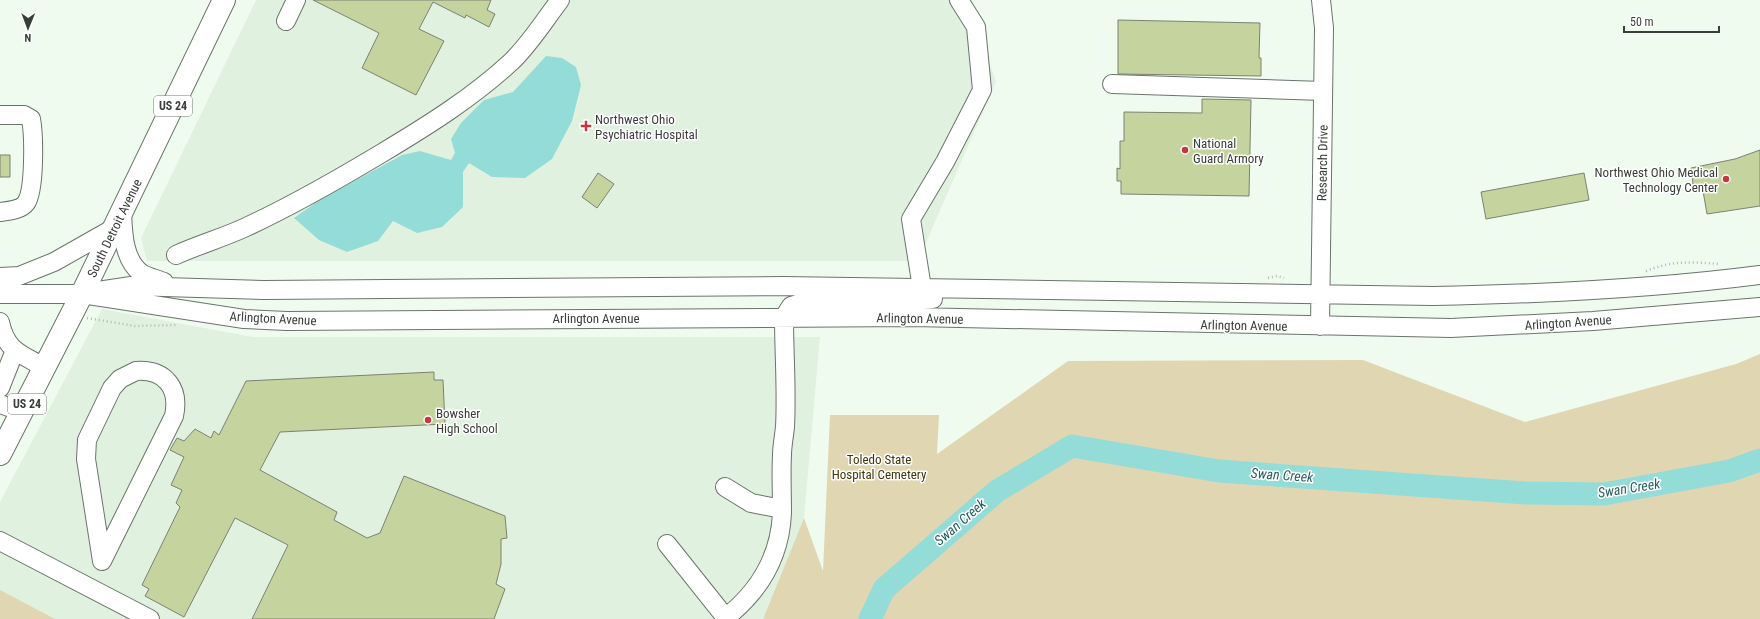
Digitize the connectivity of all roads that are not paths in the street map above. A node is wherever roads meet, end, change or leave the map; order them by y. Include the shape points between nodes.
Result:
1 (224, 0) edge
2 (296, 0) edge
3 (560, 0) edge
4 (959, 0) edge
5 (1321, 0) edge
6 (286, 21) dead end
7 (1112, 84) dead end
8 (1323, 91) junction
9 (0, 115) edge
10 (0, 212) edge
11 (118, 220) junction
12 (176, 256) dead end
13 (1760, 276) edge
14 (0, 277) edge
15 (178, 287) junction
16 (922, 288) junction
17 (1143, 291) junction
18 (0, 294) edge
19 (82, 294) junction
20 (1320, 294) junction
21 (1760, 306) edge
22 (784, 318) junction
23 (0, 322) edge
24 (1320, 326) junction
25 (8, 345) edge
26 (44, 367) junction
27 (1, 381) edge
28 (0, 404) edge
29 (23, 412) junction
30 (0, 454) edge
31 (725, 487) dead end
32 (782, 509) junction
33 (0, 541) edge
34 (667, 544) dead end
35 (102, 561) junction
36 (87, 586) junction
37 (725, 618) edge
38 (150, 619) edge

1 - 11 main road, South Detroit Avenue / US 24
2 - 6 street
3 - 12 street via 510,62 439,118 293,204 242,229
4 - 16 street via 976,27 982,90 945,162 911,219
5 - 8 street, Research Drive via 1324,28
7 - 8 street
8 - 20 street, Research Drive
9 - 10 street via 24,115 31,119 33,159 30,195 26,204 13,211
11 - 14 street via 54,262 19,276
11 - 15 street via 127,253 141,273
11 - 19 main road, South Detroit Avenue / US 24
13 - 20 street, Arlington Avenue via 1519,295
15 - 16 street, Arlington Avenue via 264,290 775,286
15 - 19 street, Arlington Avenue via 131,286
16 - 17 street, Arlington Avenue
17 - 20 street, Arlington Avenue
17 - 22 street via 1050,301 961,298 873,302 807,301 791,306
18 - 19 street, Arlington Avenue
19 - 22 street, Arlington Avenue via 244,319 287,321
19 - 26 main road, South Detroit Avenue / US 24
20 - 24 street, Research Drive
21 - 24 street, Arlington Avenue via 1499,326
22 - 24 street, Arlington Avenue via 913,317
22 - 32 street via 785,426
23 - 25 street
25 - 26 street
25 - 27 street
26 - 29 main road, South Detroit Avenue / US 24
28 - 29 street
29 - 30 main road, South Detroit Avenue / US 24
31 - 32 street via 751,503
32 - 37 street via 778,542 766,571 751,595
33 - 36 street
34 - 37 street
35 - 35 street via 174,416 174,392 161,375 153,372 136,371 120,379 106,397 87,440 86,460
35 - 36 street
36 - 38 street

